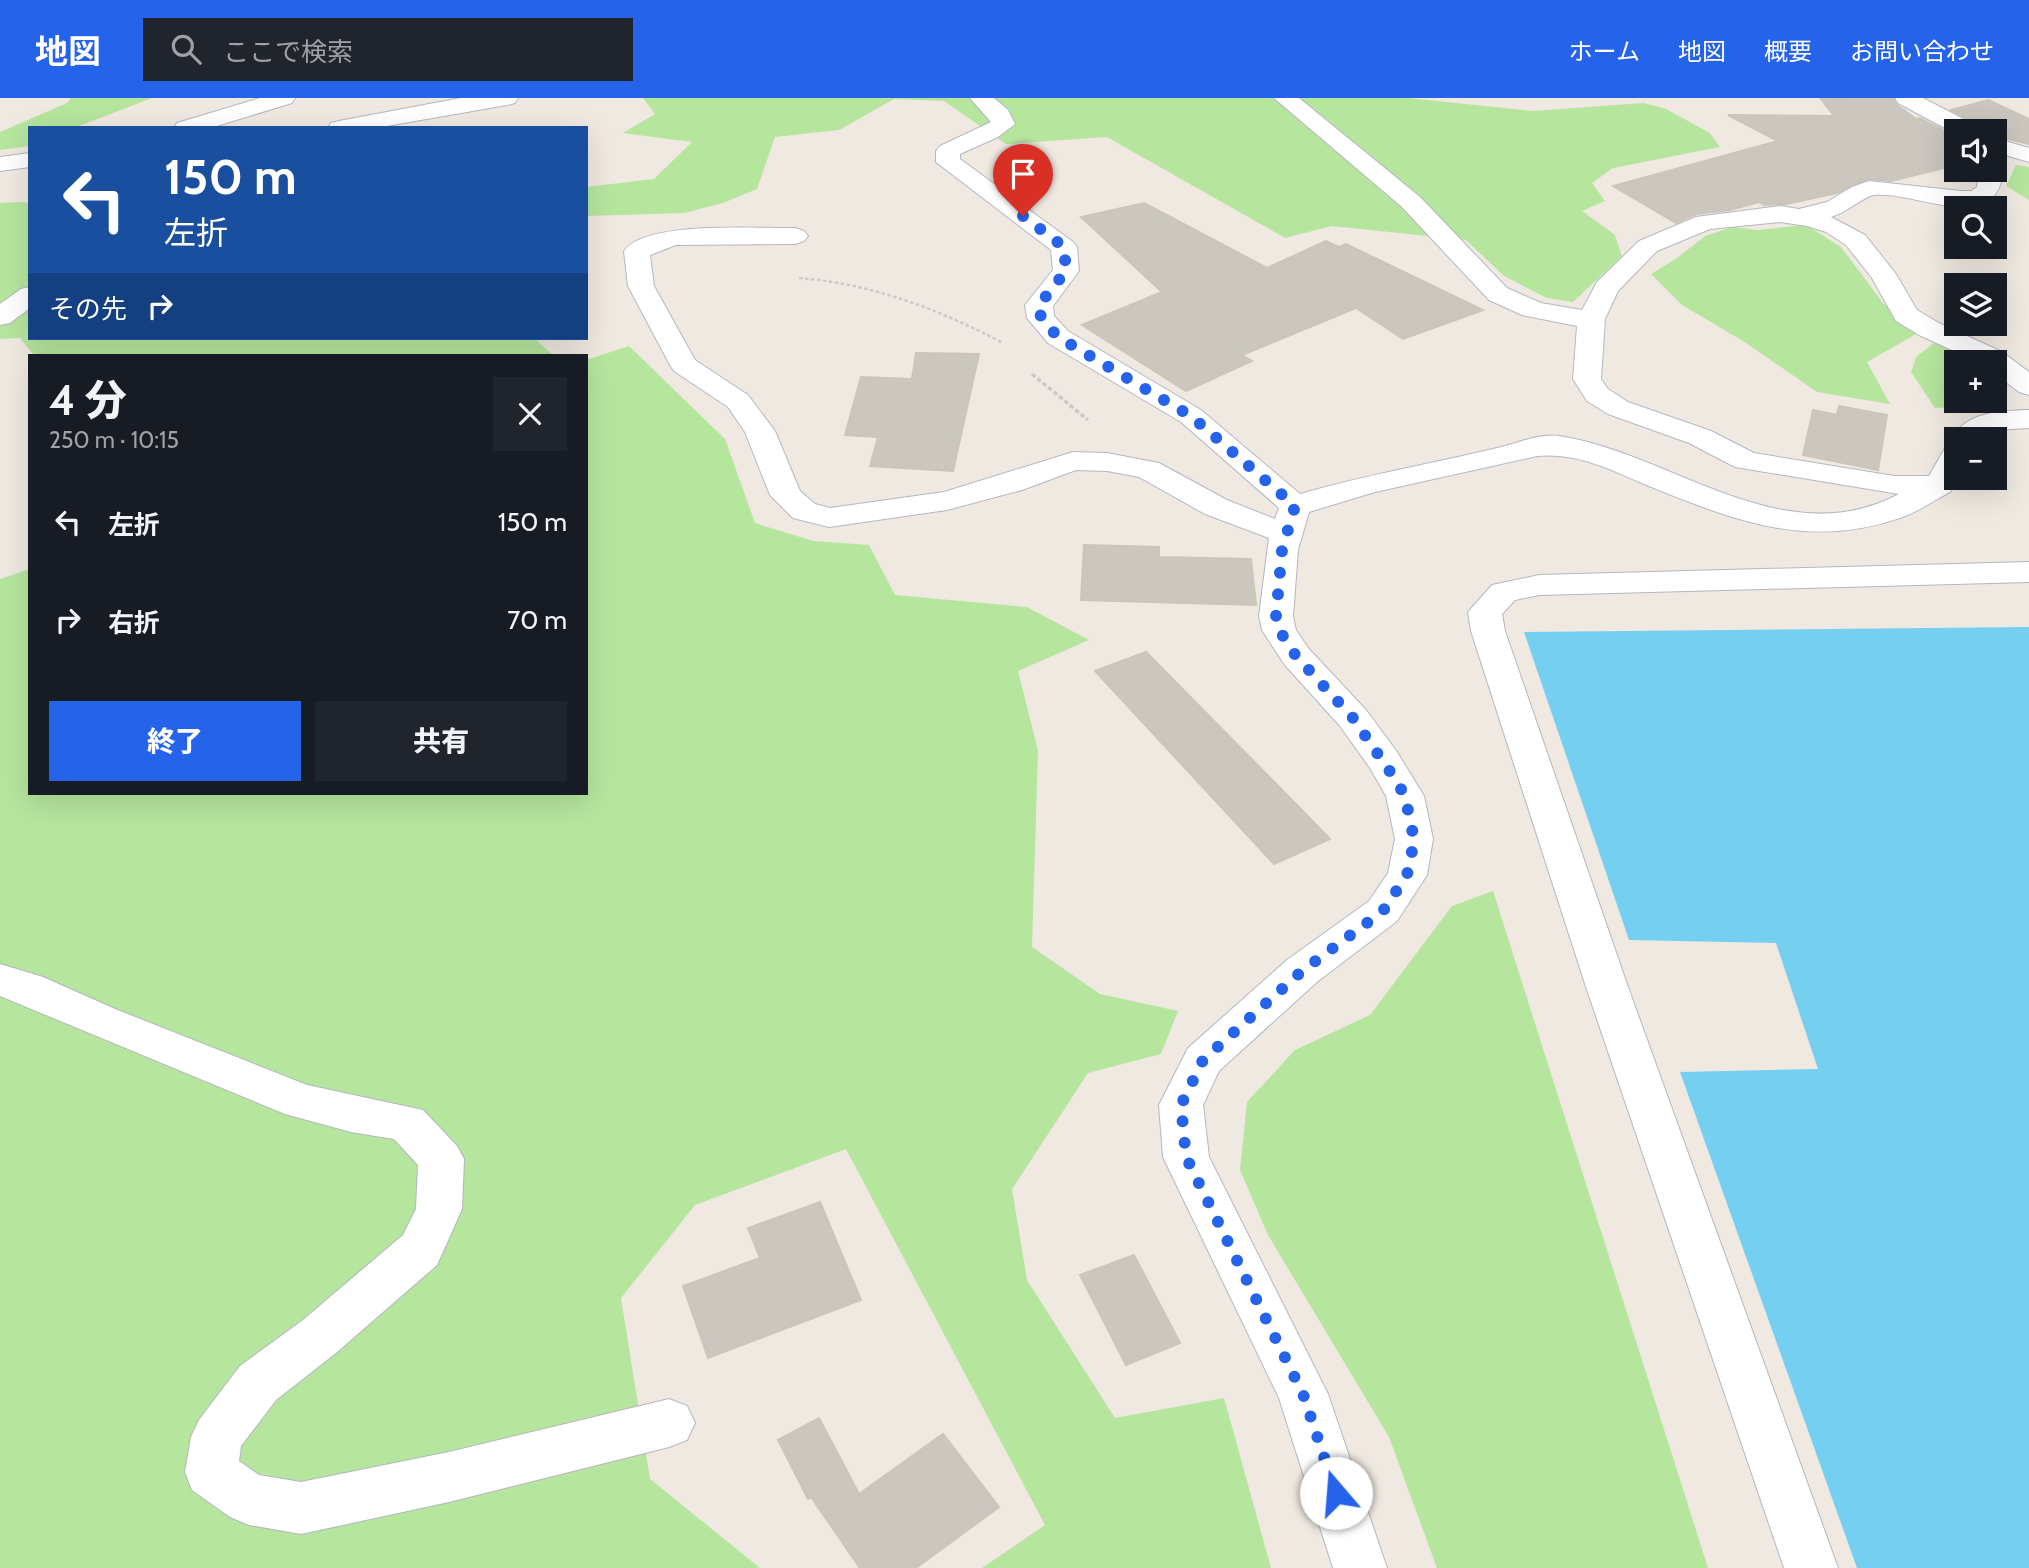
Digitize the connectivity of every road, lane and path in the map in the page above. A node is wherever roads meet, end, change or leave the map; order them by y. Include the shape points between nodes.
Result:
1 (284, 98) edge
2 (507, 98) edge
3 (981, 98) edge
4 (1286, 98) edge
5 (1906, 98) edge
6 (1946, 119) edge
7 (192, 126) edge
8 (350, 126) edge
9 (28, 160) edge
10 (0, 164) edge
11 (1990, 182) edge
12 (1799, 217) junction
13 (795, 236) dead end
14 (788, 277) dead end
15 (28, 296) edge
16 (0, 317) edge
17 (1591, 319) junction
18 (1007, 345) dead end
19 (1029, 372) dead end
20 (2029, 386) edge
21 (2029, 419) edge
22 (1977, 427) edge
23 (1148, 469) junction
24 (1944, 476) edge
25 (1939, 485) junction
26 (1291, 520) junction
27 (2029, 572) edge
28 (0, 979) edge
29 (669, 1423) dead end
30 (1360, 1568) edge
31 (1811, 1568) edge

1 - 7 street
2 - 8 street
3 - 26 street via 1000,115 1003,124 948,151 948,162 1064,247 1066,271 1039,305 1041,318 1058,337 1191,416
4 - 17 street via 1411,202 1498,294 1543,314
5 - 6 street
9 - 10 street
11 - 12 street via 1983,195 1971,197 1874,187 1839,206
12 - 17 street via 1780,214 1704,222 1667,236 1648,246 1606,288
12 - 20 street via 1835,227 1856,240 1883,274 1906,315 1992,358
13 - 23 street via 672,237 637,251 641,286 684,365 738,401 761,432 786,495 804,510 829,517 947,502 1073,461 1107,461
14 - 18 path via 899,297
15 - 16 street
17 - 25 street via 1587,379 1597,395 1618,408 1700,437 1746,461 1894,485
19 - 23 path
21 - 22 street via 1994,420
23 - 26 street via 1216,507
24 - 25 street
25 - 26 street via 1893,509 1841,523 1794,523 1716,502 1611,459 1557,444 1370,484
26 - 30 street via 1282,550 1276,616 1279,630 1384,761 1405,796 1414,839 1407,875 1383,911 1302,971 1203,1060 1181,1105 1186,1157 1303,1394
27 - 31 street via 1539,584 1504,592 1485,612 1532,768
28 - 29 street via 302,1101 407,1123 441,1159 439,1209 420,1250 258,1383 217,1437 211,1472 249,1499 301,1508

